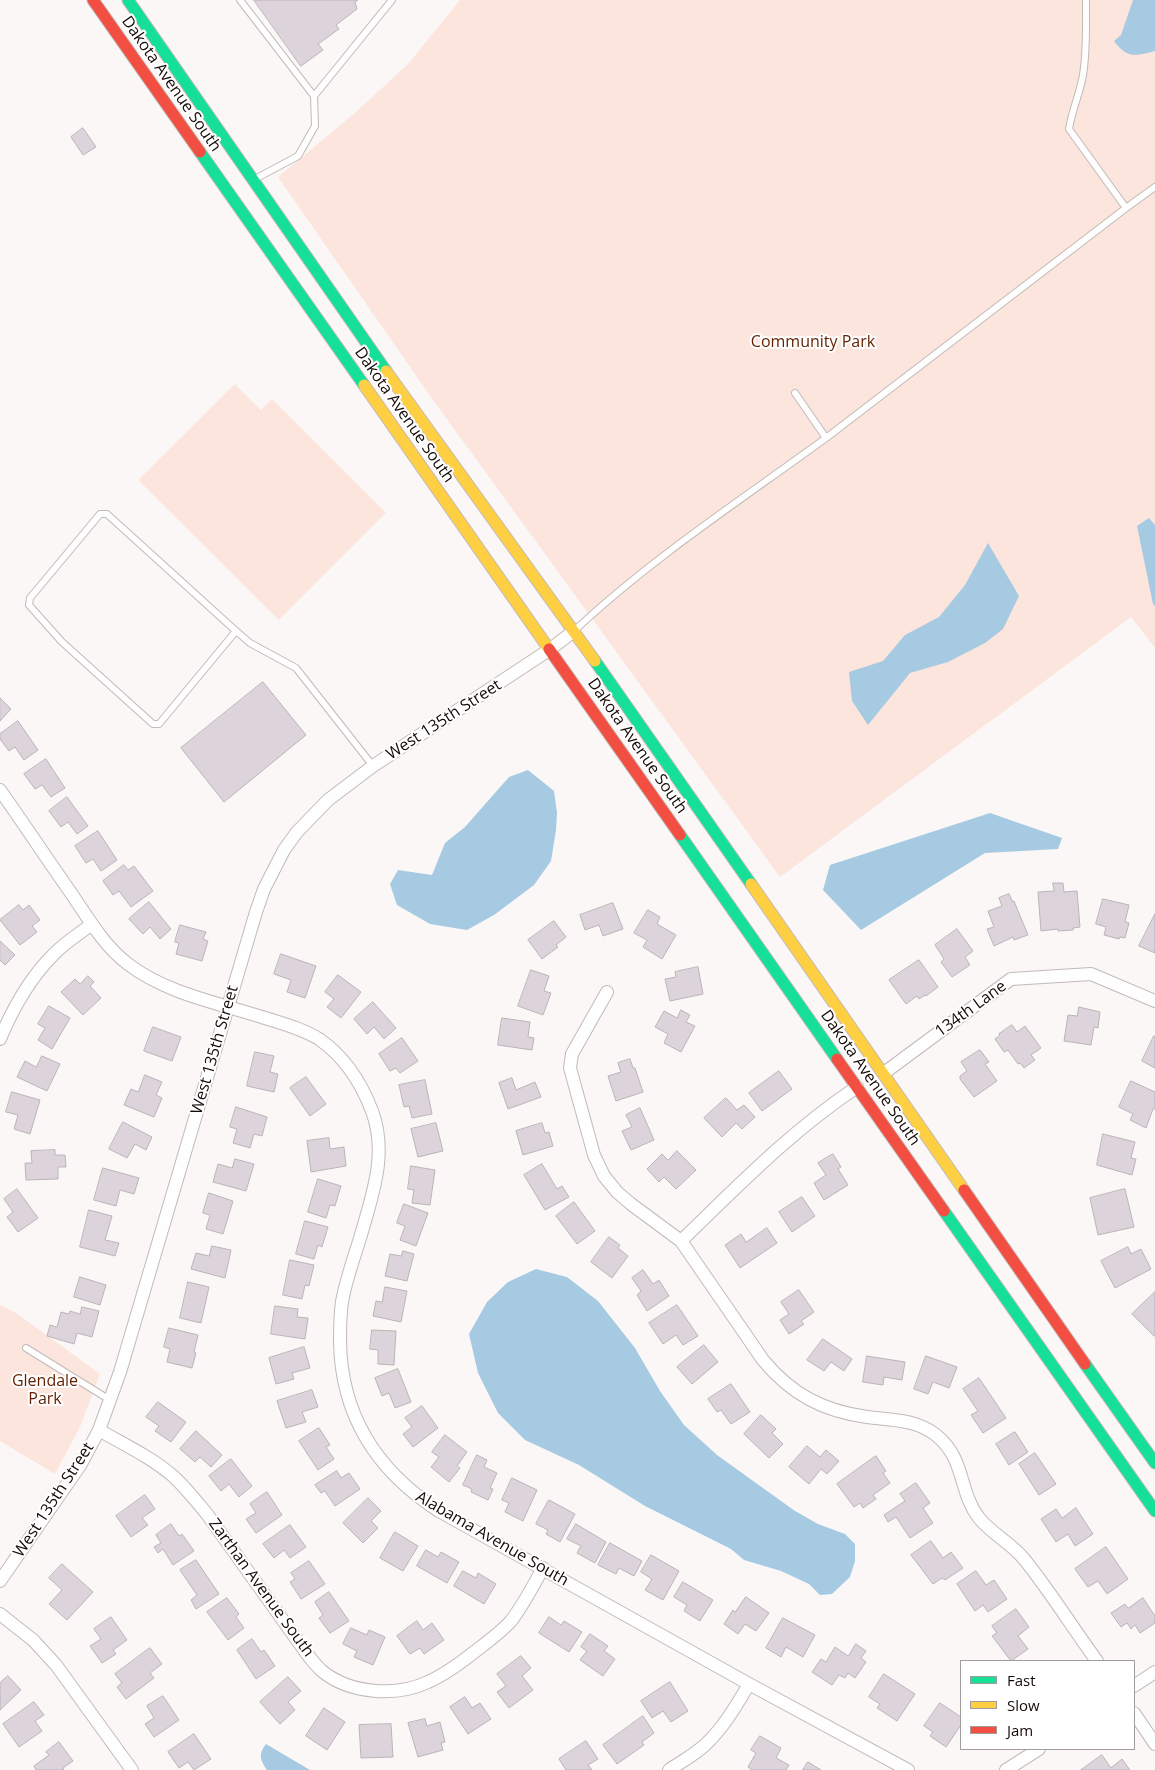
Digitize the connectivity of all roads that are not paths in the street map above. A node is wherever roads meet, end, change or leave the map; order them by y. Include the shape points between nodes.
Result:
1 (93, 0) edge
2 (128, 0) edge
3 (240, 0) edge
4 (392, 0) edge
5 (1086, 0) edge
6 (314, 96) junction
7 (254, 180) junction
8 (1155, 187) edge
9 (1126, 208) junction
10 (795, 393) dead end
11 (826, 438) junction
12 (236, 630) junction
13 (574, 631) junction
14 (549, 650) junction
15 (373, 766) junction
16 (0, 790) edge
17 (92, 924) junction
18 (607, 992) dead end
19 (1155, 1001) edge
20 (228, 1006) junction
21 (0, 1039) edge
22 (884, 1073) junction
23 (856, 1087) junction
24 (680, 1241) junction
25 (26, 1348) dead end
26 (110, 1400) junction
27 (99, 1430) junction
28 (1155, 1463) edge
29 (1155, 1511) edge
30 (543, 1568) junction
31 (0, 1581) edge
32 (0, 1614) edge
33 (1096, 1660) edge
34 (1155, 1672) edge
35 (749, 1684) junction
36 (1135, 1685) edge
37 (1135, 1715) edge
38 (1155, 1744) edge
39 (1037, 1750) edge
40 (132, 1770) edge
41 (669, 1770) edge
42 (908, 1770) edge
43 (1006, 1770) edge

1 - 14 main road, Dakota Avenue South
2 - 7 main road, Dakota Avenue South
3 - 6 lane
4 - 6 lane
5 - 9 lane via 1083,77 1069,129
6 - 7 lane via 315,126 298,156
7 - 13 main road, Dakota Avenue South via 385,369
8 - 9 lane
9 - 11 lane
10 - 11 lane
11 - 13 lane via 649,566
12 - 12 lane via 107,514 100,514 30,598 29,605 62,642 153,724 159,724
12 - 15 lane via 250,643 296,668
13 - 14 street, West 135th Street
13 - 22 main road, Dakota Avenue South
14 - 15 street, West 135th Street
14 - 23 main road, Dakota Avenue South
15 - 20 street, West 135th Street via 328,800 284,850 264,890
16 - 17 street, Alabama Avenue South
17 - 20 street, Alabama Avenue South via 125,962 145,976 165,987
17 - 21 street via 53,954 37,972 11,1013
18 - 24 street via 572,1054 570,1068 594,1155 616,1192
19 - 22 street, 134th Lane via 1090,974 1011,979
20 - 26 street, West 135th Street
20 - 30 street, Alabama Avenue South via 318,1038 336,1052 353,1072 374,1115 380,1161 342,1303 340,1333 344,1386 364,1435 380,1460 418,1498
22 - 28 main road, Dakota Avenue South
23 - 24 street via 775,1150
23 - 29 main road, Dakota Avenue South
24 - 33 street via 763,1360 791,1389 828,1408 917,1426 934,1434 948,1447 957,1461 969,1500 979,1517 1024,1559
25 - 26 lane
26 - 27 street, West 135th Street
27 - 30 street, Zarthan Avenue South via 172,1475 191,1494 306,1654 322,1671 342,1683 387,1691 428,1682 491,1640 524,1603
27 - 31 street, West 135th Street via 81,1464
30 - 35 street, Alabama Avenue South
32 - 40 street via 33,1640 56,1665
34 - 36 street
35 - 41 street via 719,1731
35 - 42 street, Alabama Avenue South
37 - 38 street
39 - 43 street

